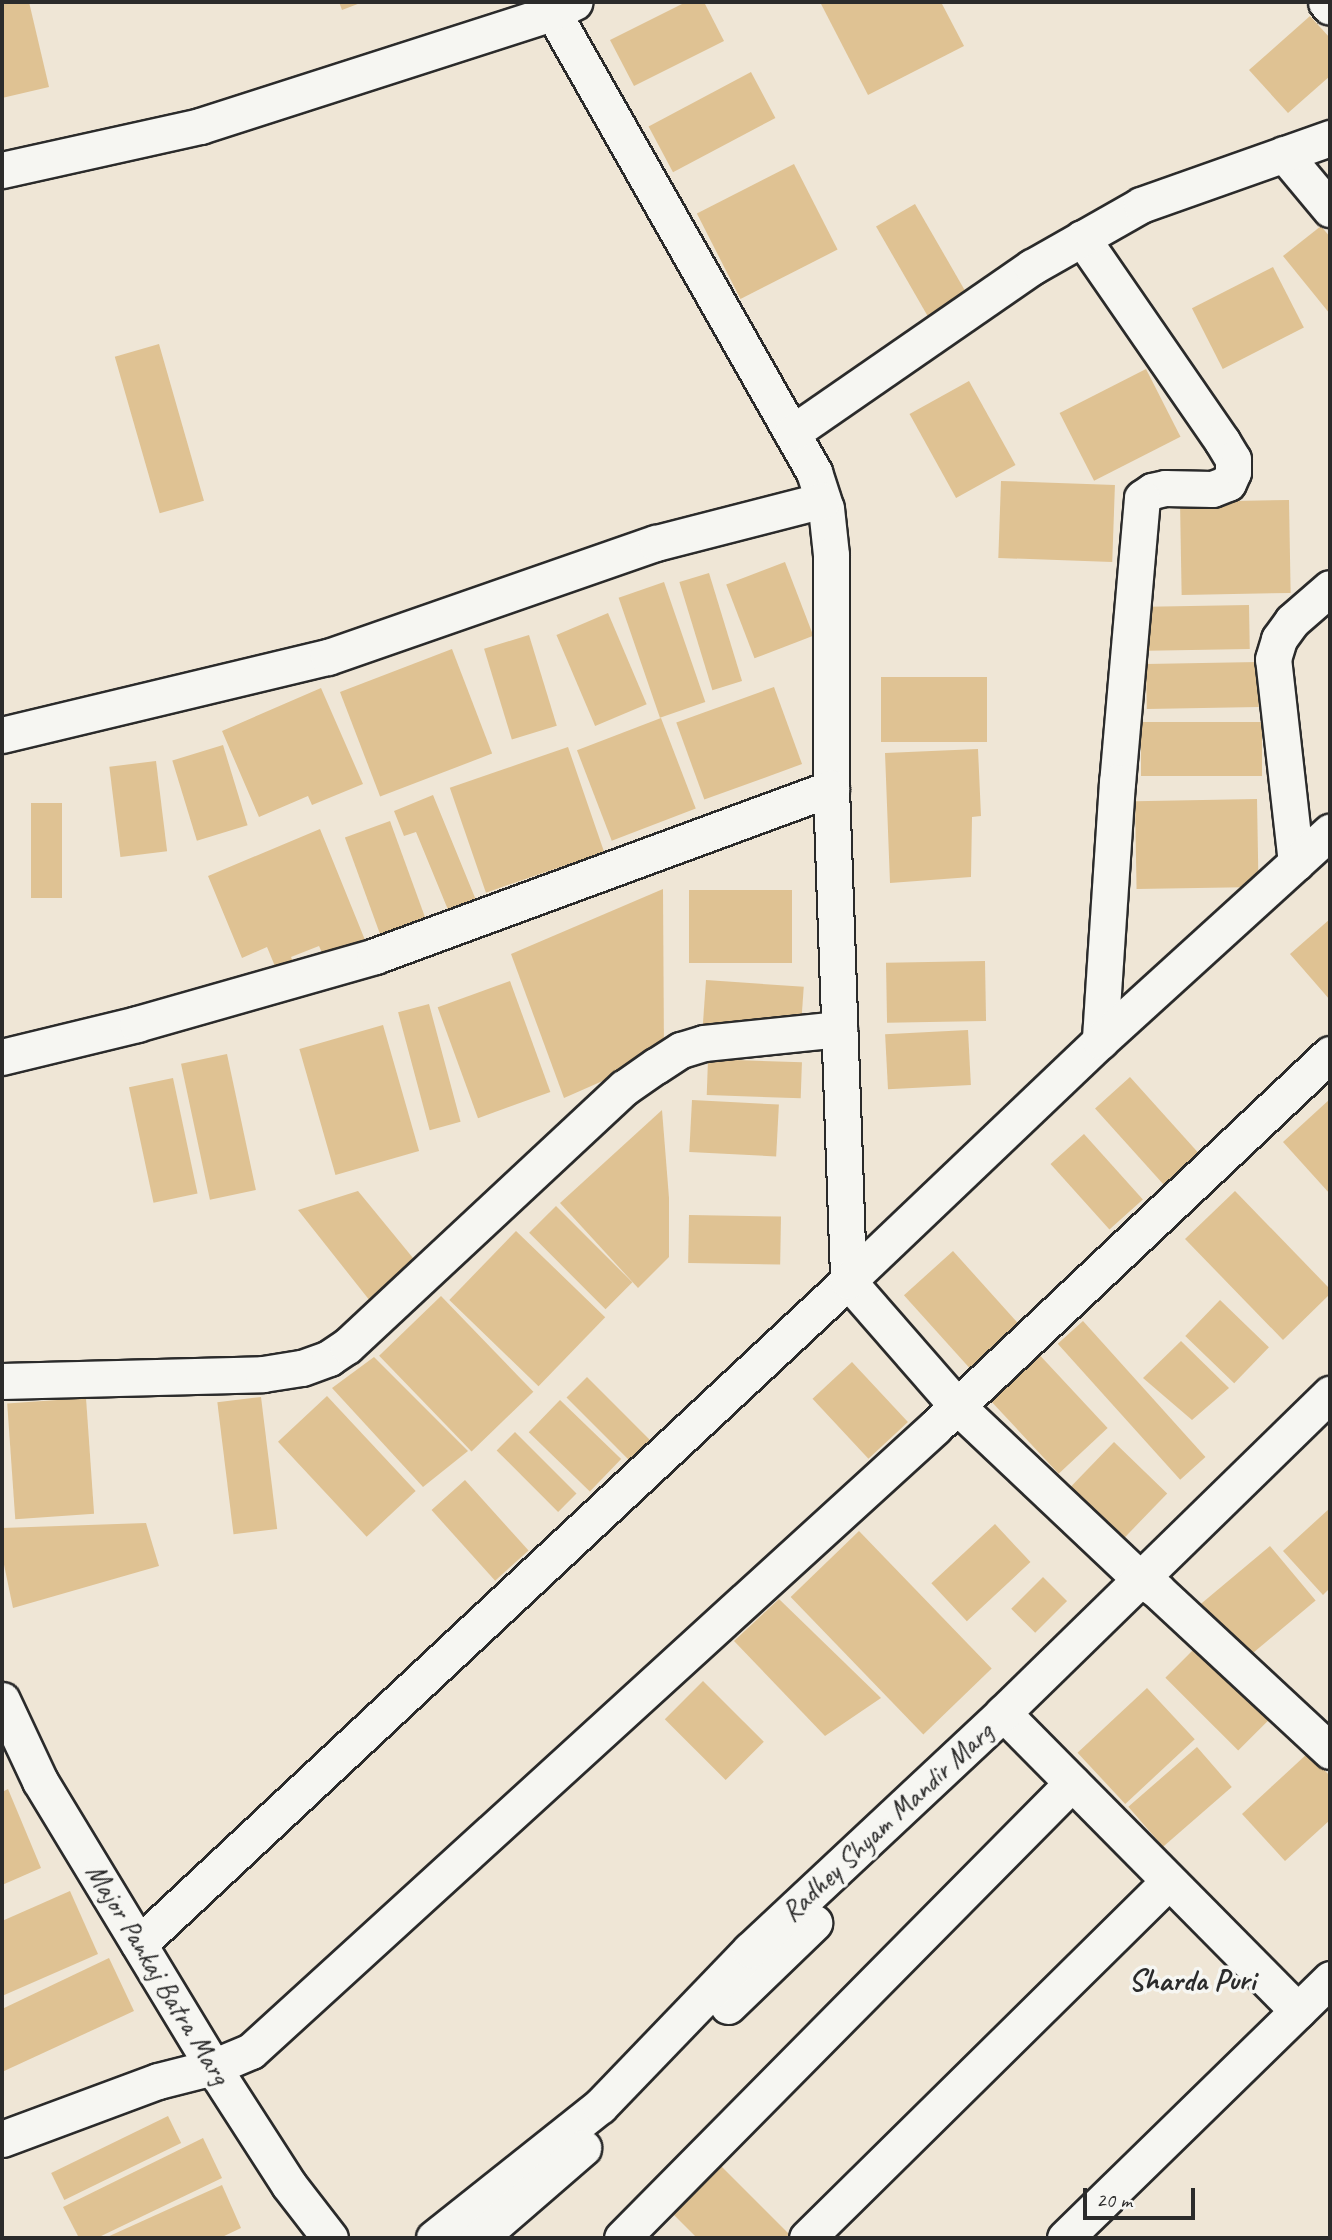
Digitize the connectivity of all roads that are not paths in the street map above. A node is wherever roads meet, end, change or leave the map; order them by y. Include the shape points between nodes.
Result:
1 (1326, 2) edge
2 (558, 5) edge
3 (1330, 7) edge
4 (1330, 138) edge
5 (1284, 154) junction
6 (2, 170) edge
7 (1330, 209) edge
8 (1082, 238) junction
9 (792, 433) junction
10 (823, 500) junction
11 (1330, 588) edge
12 (2, 735) edge
13 (831, 788) junction
14 (1330, 832) edge
15 (1296, 863) junction
16 (839, 1029) junction
17 (1100, 1041) junction
18 (1330, 1055) edge
19 (2, 1057) edge
20 (848, 1282) junction
21 (2, 1381) edge
22 (957, 1406) junction
23 (1327, 1412) edge
24 (1149, 1585) junction
25 (2, 1700) edge
26 (1009, 1720) junction
27 (1330, 1751) edge
28 (1072, 1783) junction
29 (1169, 1881) junction
30 (139, 1944) junction
31 (1330, 1979) edge
32 (1298, 2011) junction
33 (214, 2067) junction
34 (2, 2139) edge
35 (330, 2238) edge
36 (434, 2238) edge
37 (479, 2238) edge
38 (622, 2238) edge
39 (807, 2238) edge
40 (1066, 2238) edge

1 - 3 street
2 - 6 street via 200,127
2 - 9 street
4 - 5 street
5 - 7 street
5 - 8 street via 1141,205
8 - 9 street via 1032,267
8 - 17 street via 1233,459 1228,483 1212,489 1165,488 1142,499
9 - 10 street via 814,472
10 - 12 street via 656,543 328,657
10 - 13 street via 831,555
11 - 15 street via 1292,621 1279,639 1273,659
13 - 16 street
13 - 19 street via 375,956
14 - 15 street
15 - 17 street
16 - 20 street
16 - 21 street via 704,1043 681,1050 656,1066 624,1088 329,1359 263,1374
17 - 20 street
18 - 22 street
20 - 22 street
20 - 30 street
22 - 24 street
22 - 33 street via 251,2051
23 - 24 street, Radhey Shyam Mandir Marg
24 - 26 street, Radhey Shyam Mandir Marg
24 - 27 street
25 - 30 street, Major Pankaj Batra Marg via 40,1781
26 - 28 street
26 - 36 street, Radhey Shyam Mandir Marg via 750,1950 600,2106
26 - 37 street, Radhey Shyam Mandir Marg via 561,2169
28 - 29 street
28 - 38 street
29 - 32 street
29 - 39 street
30 - 33 street, Major Pankaj Batra Marg
31 - 32 street
32 - 40 street
33 - 34 street via 159,2081
33 - 35 street, Major Pankaj Batra Marg via 289,2185

